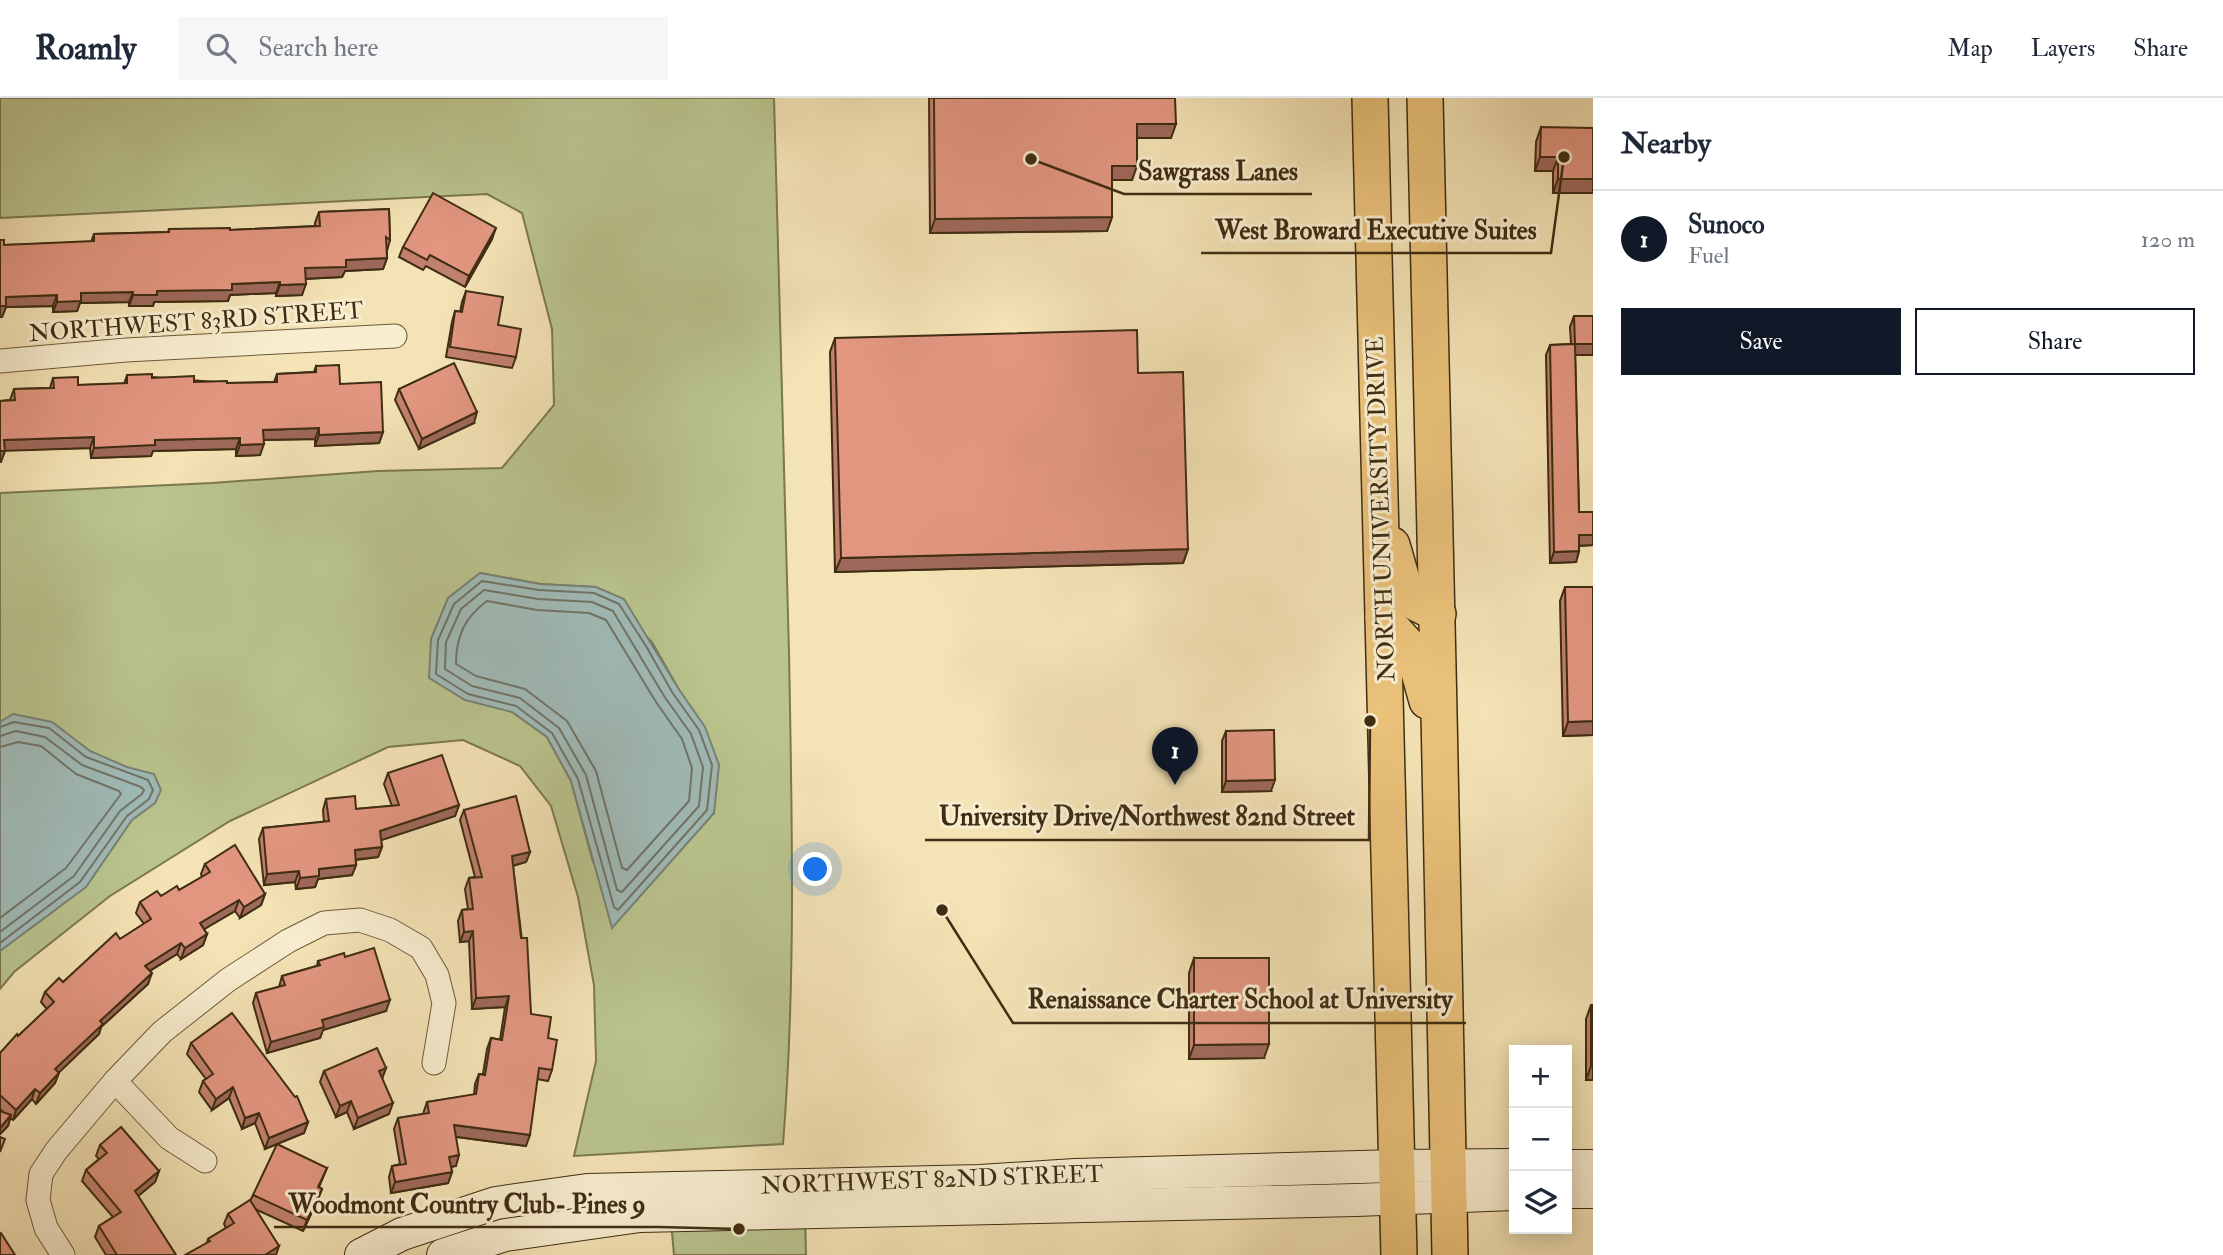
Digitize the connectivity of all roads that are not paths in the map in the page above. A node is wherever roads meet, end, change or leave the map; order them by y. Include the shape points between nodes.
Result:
1 (1370, 98) edge
2 (1425, 98) edge
3 (395, 336) dead end
4 (0, 361) edge
5 (1380, 505) junction
6 (1438, 614) junction
7 (1383, 618) junction
8 (1442, 758) junction
9 (434, 1063) dead end
10 (115, 1081) junction
11 (205, 1161) dead end
12 (1509, 1166) edge
13 (1572, 1166) edge
14 (1593, 1166) edge
15 (1449, 1180) junction
16 (1397, 1182) junction
17 (1572, 1192) edge
18 (1593, 1192) edge
19 (1509, 1193) edge
20 (64, 1255) edge
21 (361, 1255) edge
22 (443, 1255) edge
23 (1399, 1255) edge
24 (1450, 1255) edge

1 - 5 main road, NORTH UNIVERSITY DRIVE
2 - 6 main road
3 - 4 street, NORTHWEST 83RD STREET
5 - 6 main road via 1405,590 1416,603
5 - 7 main road, NORTH UNIVERSITY DRIVE
6 - 8 main road
7 - 8 main road via 1413,651
7 - 16 main road, NORTH UNIVERSITY DRIVE
8 - 15 main road
9 - 10 street via 444,1003 438,975 421,947 360,920 324,923 228,980 162,1032
10 - 11 street via 169,1138
10 - 20 street via 41,1174 40,1210
12 - 15 street, NORTHWEST 82ND STREET
13 - 14 street
15 - 16 street, NORTHWEST 82ND STREET
15 - 19 street, NORTHWEST 82ND STREET
15 - 24 main road
16 - 21 street, NORTHWEST 82ND STREET via 1075,1175 587,1190 496,1203 402,1234
16 - 22 street, NORTHWEST 82ND STREET via 640,1216 505,1235
16 - 23 main road, NORTH UNIVERSITY DRIVE
17 - 18 street

